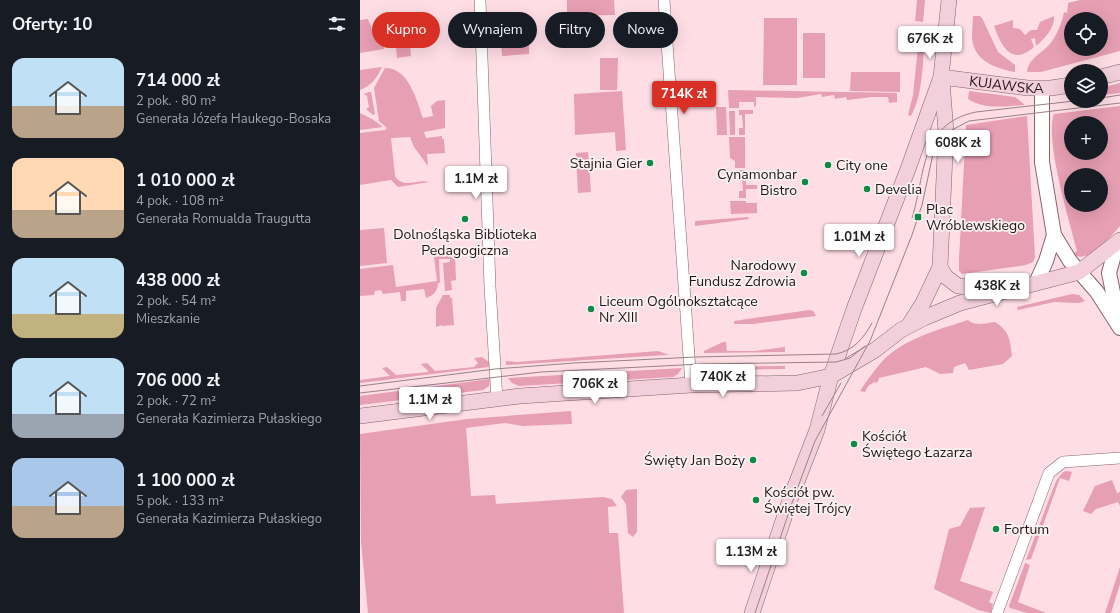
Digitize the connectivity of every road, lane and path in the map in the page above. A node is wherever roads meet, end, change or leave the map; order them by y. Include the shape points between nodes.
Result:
1 (480, 0) edge
2 (664, 0) edge
3 (949, 0) edge
4 (1120, 72) edge
5 (1108, 75) edge
6 (941, 77) junction
7 (1064, 86) edge
8 (1042, 88) junction
9 (1054, 235) junction
10 (1118, 242) edge
11 (940, 267) junction
12 (1079, 272) junction
13 (1036, 283) junction
14 (1004, 291) junction
15 (909, 326) junction
16 (1120, 327) edge
17 (831, 376) junction
18 (691, 385) junction
19 (497, 399) junction
20 (360, 416) edge
21 (1120, 458) edge
22 (752, 613) edge
23 (997, 613) edge

1 - 19 street via 490,288
2 - 18 street
3 - 6 main road
4 - 5 main road
6 - 8 main road, KUJAWSKA
6 - 11 main road via 946,132
6 - 17 main road
7 - 8 main road, KUJAWSKA
8 - 9 street via 1042,162
9 - 12 street
9 - 13 street
10 - 12 main road
10 - 16 street via 1110,266 1109,280
11 - 14 main road via 946,277 958,286
11 - 15 main road
12 - 13 main road
12 - 16 street via 1097,292
13 - 14 main road
14 - 15 main road via 956,304
15 - 17 main road
17 - 18 main road via 797,384
17 - 22 main road via 817,430 791,496
18 - 19 main road
19 - 20 main road
21 - 23 street via 1063,462 1049,473

